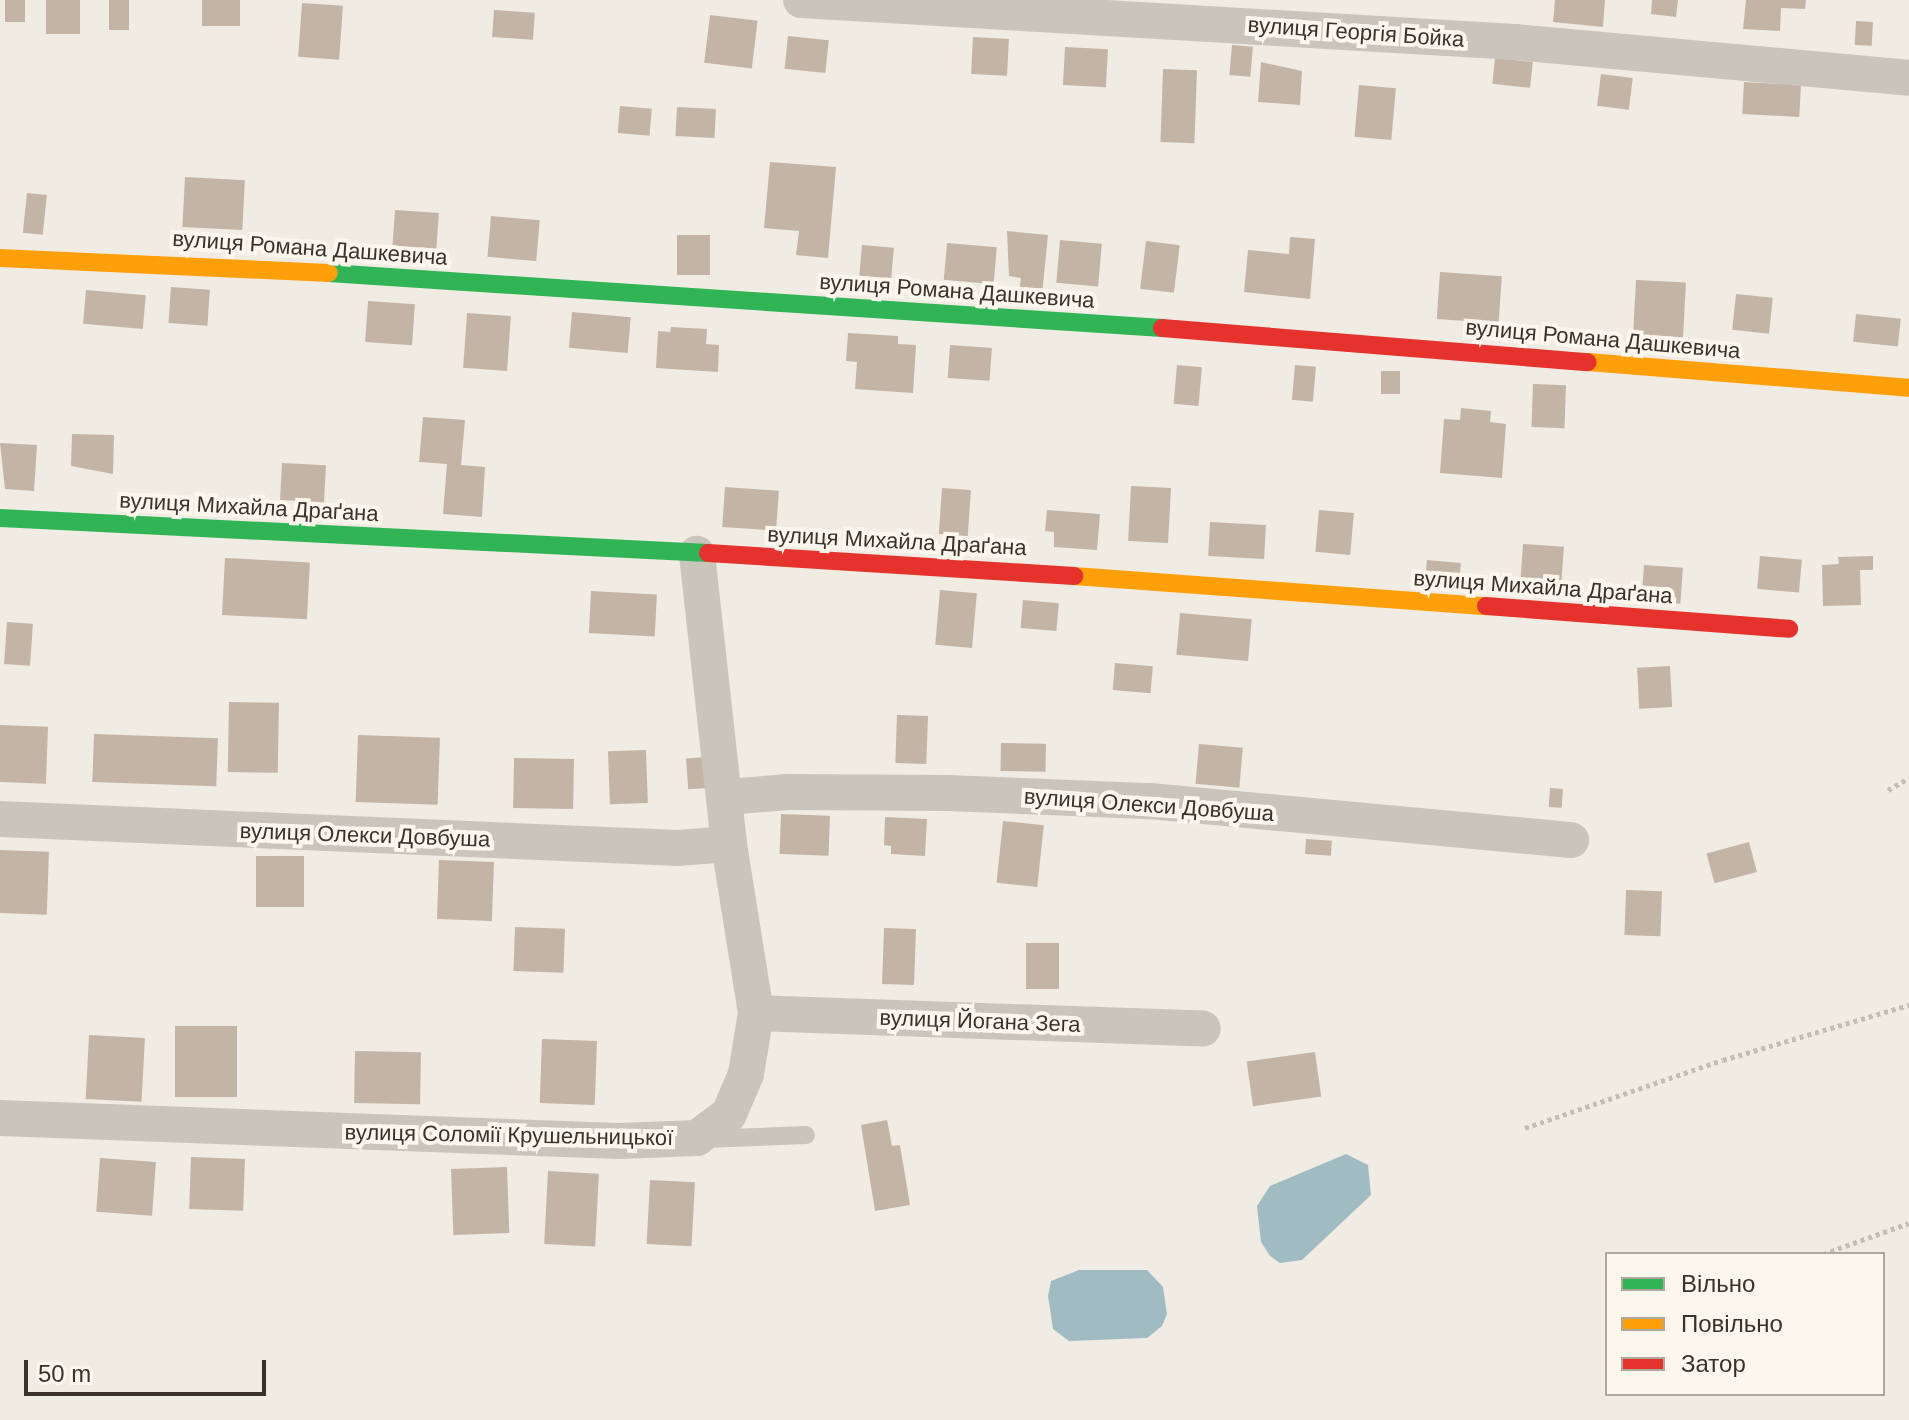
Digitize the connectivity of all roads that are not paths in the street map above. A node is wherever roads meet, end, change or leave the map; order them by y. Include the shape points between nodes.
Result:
1 (801, 0) edge
2 (1909, 78) edge
3 (0, 258) edge
4 (1909, 388) edge
5 (0, 518) edge
6 (697, 554) junction
7 (1789, 629) dead end
8 (727, 797) junction
9 (0, 819) edge
10 (1571, 840) dead end
11 (729, 844) junction
12 (756, 1013) junction
13 (1203, 1029) dead end
14 (0, 1118) edge
15 (806, 1135) dead end
16 (697, 1138) junction

1 - 2 street, вулиця Георгія Бойка via 1515,42
3 - 4 street, вулиця Романа Дашкевича via 157,262 1193,330
5 - 6 street, вулиця Михайла Драґана
6 - 7 street, вулиця Михайла Драґана via 920,564
6 - 8 street, вулиця Соломії Крушельницької
8 - 10 street, вулиця Олекси Довбуша via 947,793 1150,801
8 - 11 street, вулиця Соломії Крушельницької
9 - 11 street, вулиця Олекси Довбуша via 678,848
11 - 12 street, вулиця Соломії Крушельницької
12 - 13 street, вулиця Йогана Зега
12 - 16 street, вулиця Соломії Крушельницької via 746,1074 729,1114
14 - 16 street, вулиця Соломії Крушельницької via 619,1141
15 - 16 lane

